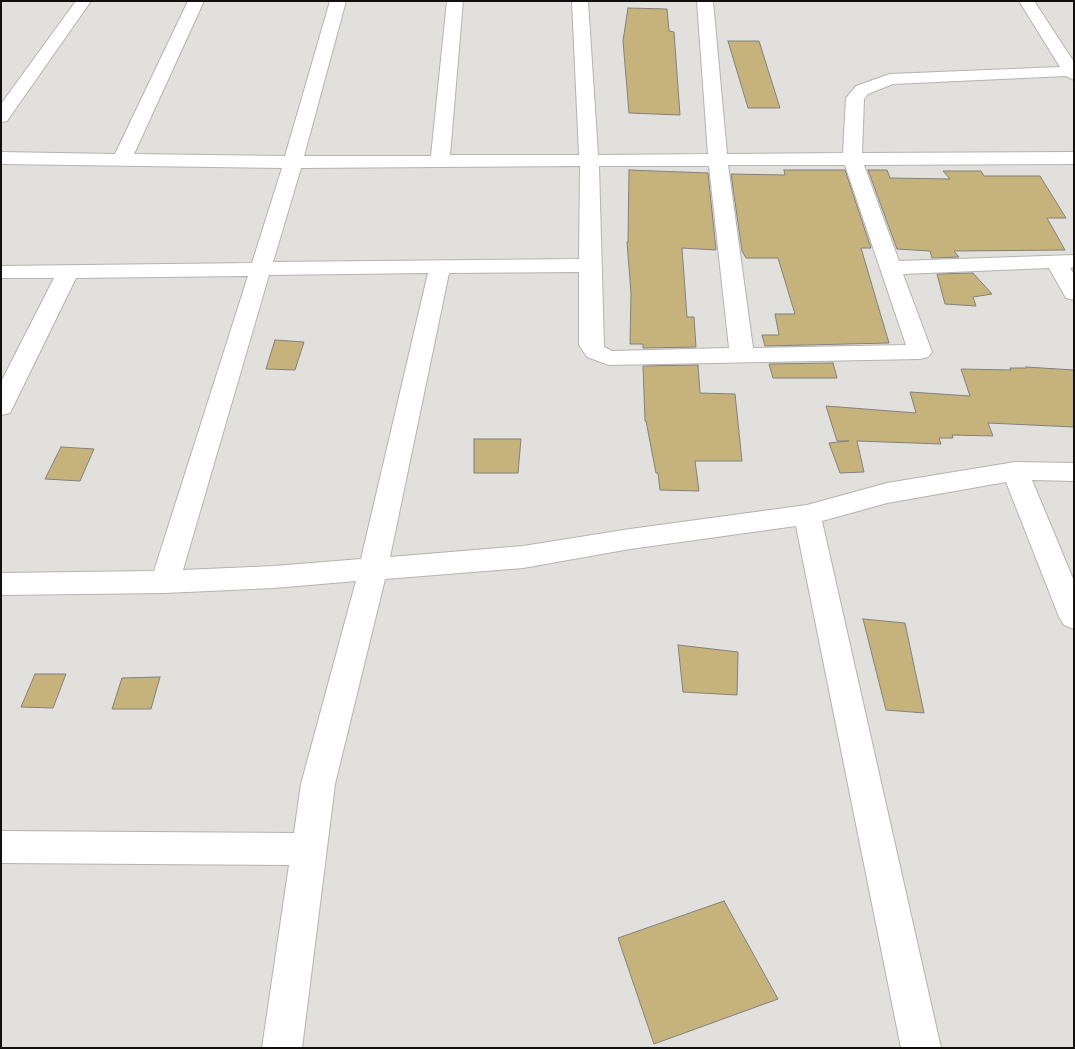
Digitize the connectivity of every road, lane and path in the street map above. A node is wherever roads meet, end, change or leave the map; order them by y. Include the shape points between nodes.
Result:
1 (84, 1) edge
2 (196, 1) edge
3 (338, 1) edge
4 (455, 1) edge
5 (580, 1) edge
6 (704, 1) edge
7 (1026, 1) edge
8 (1073, 73) edge
9 (1, 117) edge
10 (1, 158) edge
11 (1074, 158) edge
12 (122, 159) junction
13 (589, 159) junction
14 (852, 159) junction
15 (440, 161) junction
16 (718, 161) junction
17 (293, 162) junction
18 (1064, 261) edge
19 (590, 265) junction
20 (440, 266) junction
21 (261, 268) junction
22 (890, 268) junction
23 (68, 271) junction
24 (1, 272) edge
25 (1074, 293) edge
26 (742, 356) junction
27 (1, 407) edge
28 (1015, 471) junction
29 (1074, 472) edge
30 (807, 515) junction
31 (373, 570) junction
32 (165, 582) junction
33 (1, 584) edge
34 (1074, 617) edge
35 (1, 847) edge
36 (309, 849) junction
37 (282, 1048) edge
38 (921, 1048) edge

1 - 9 street
2 - 12 street
3 - 17 street
4 - 15 street
5 - 13 street
6 - 16 street
7 - 8 street
8 - 14 street via 908,77 878,83 862,90 855,98
10 - 12 street
11 - 14 street
12 - 17 street
13 - 15 street
13 - 16 street
13 - 19 street
14 - 16 street
14 - 22 street
15 - 17 street
16 - 26 street
17 - 21 street
18 - 22 street
18 - 25 street
19 - 20 street
19 - 26 street via 591,345 595,352 609,358
20 - 21 street
20 - 31 street
21 - 23 street
21 - 32 street
22 - 26 street via 920,352
23 - 24 street
23 - 27 street
28 - 29 street
28 - 30 street via 887,493
28 - 34 street
30 - 31 street via 630,539 523,558
30 - 38 street
31 - 32 street
31 - 36 street via 318,784
32 - 33 street
35 - 36 street
36 - 37 street

